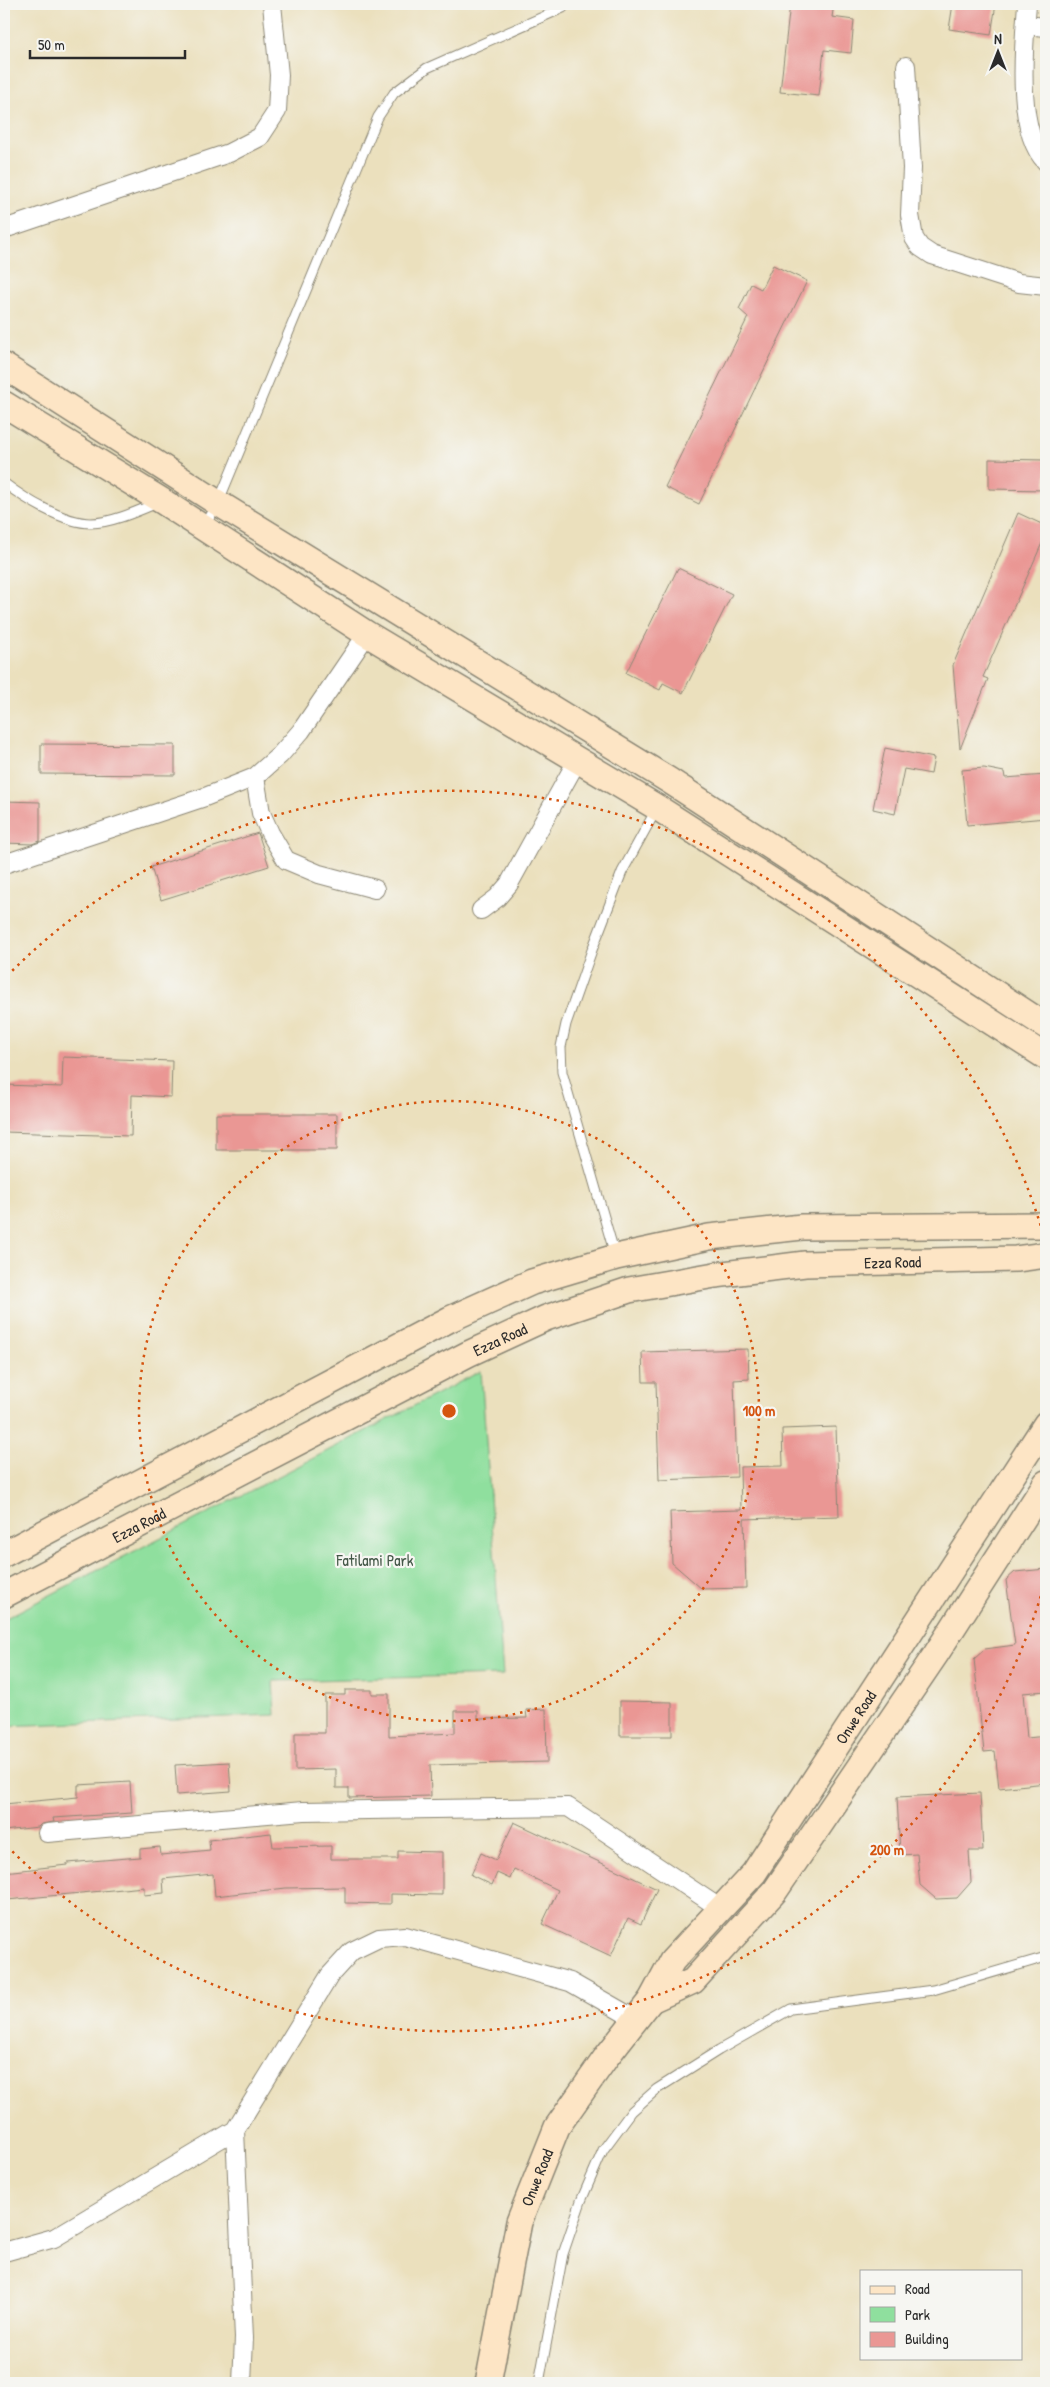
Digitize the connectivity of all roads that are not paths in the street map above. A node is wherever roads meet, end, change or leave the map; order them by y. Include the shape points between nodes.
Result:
1 (272, 4) edge
2 (1027, 4) edge
3 (563, 8) dead end
4 (1026, 25) junction
5 (1046, 27) edge
6 (906, 66) dead end
7 (1046, 162) edge
8 (4, 229) edge
9 (1046, 286) edge
10 (4, 366) edge
11 (4, 404) edge
12 (4, 484) edge
13 (162, 501) junction
14 (218, 503) junction
15 (203, 529) junction
16 (367, 634) junction
17 (578, 759) junction
18 (255, 777) junction
19 (658, 808) junction
20 (4, 864) edge
21 (375, 889) dead end
22 (481, 910) dead end
23 (1046, 1026) edge
24 (1046, 1057) edge
25 (1046, 1225) edge
26 (1046, 1255) edge
27 (616, 1257) junction
28 (1016, 1259) junction
29 (1046, 1269) edge
30 (450, 1319) junction
31 (468, 1354) junction
32 (1046, 1424) edge
33 (1046, 1483) edge
34 (4, 1554) edge
35 (4, 1595) edge
36 (909, 1636) junction
37 (936, 1654) junction
38 (47, 1834) dead end
39 (720, 1909) junction
40 (1046, 1958) edge
41 (651, 2000) junction
42 (635, 2019) junction
43 (235, 2130) junction
44 (4, 2252) edge
45 (242, 2383) edge
46 (488, 2383) edge
47 (539, 2383) edge

1 - 8 street via 279,75 276,111 260,137 229,154
2 - 4 street
3 - 14 lane via 427,68 394,94 378,117
4 - 5 street
4 - 7 street via 1022,68 1031,138 1038,154
6 - 9 street via 912,168 910,215 914,238 932,255 1019,283
10 - 14 main road
11 - 13 main road
12 - 13 lane via 61,517 90,523 126,515
13 - 15 main road
14 - 15 lane
14 - 23 main road via 670,781
15 - 16 main road
16 - 17 main road
16 - 18 street via 300,731
17 - 19 main road
17 - 22 street via 509,884
18 - 20 street via 205,798
18 - 21 street via 261,813 286,860 319,874
19 - 24 main road
19 - 27 lane via 622,872 588,959 561,1047 562,1072
25 - 27 main road via 802,1227 709,1237
26 - 28 main road, Ezza Road
27 - 30 main road via 532,1282
28 - 29 main road
28 - 31 main road, Ezza Road via 805,1264 628,1290 546,1318
30 - 31 main road
30 - 34 main road
31 - 35 main road, Ezza Road
32 - 36 main road, Onwe Road
33 - 37 main road, Onwe Road
36 - 37 main road
36 - 39 main road, Onwe Road via 754,1873
37 - 41 main road, Onwe Road via 775,1891 693,1981
38 - 39 street via 303,1811 568,1807
39 - 41 main road, Onwe Road via 672,1961
40 - 47 lane via 933,1990 790,2009 657,2089 632,2111 603,2150 581,2201 563,2254
41 - 42 main road, Onwe Road
42 - 43 street via 570,1982 404,1936 379,1938 352,1951 330,1975
42 - 46 main road, Onwe Road via 557,2127 537,2173 520,2222
43 - 44 street via 54,2238
43 - 45 street via 244,2338

